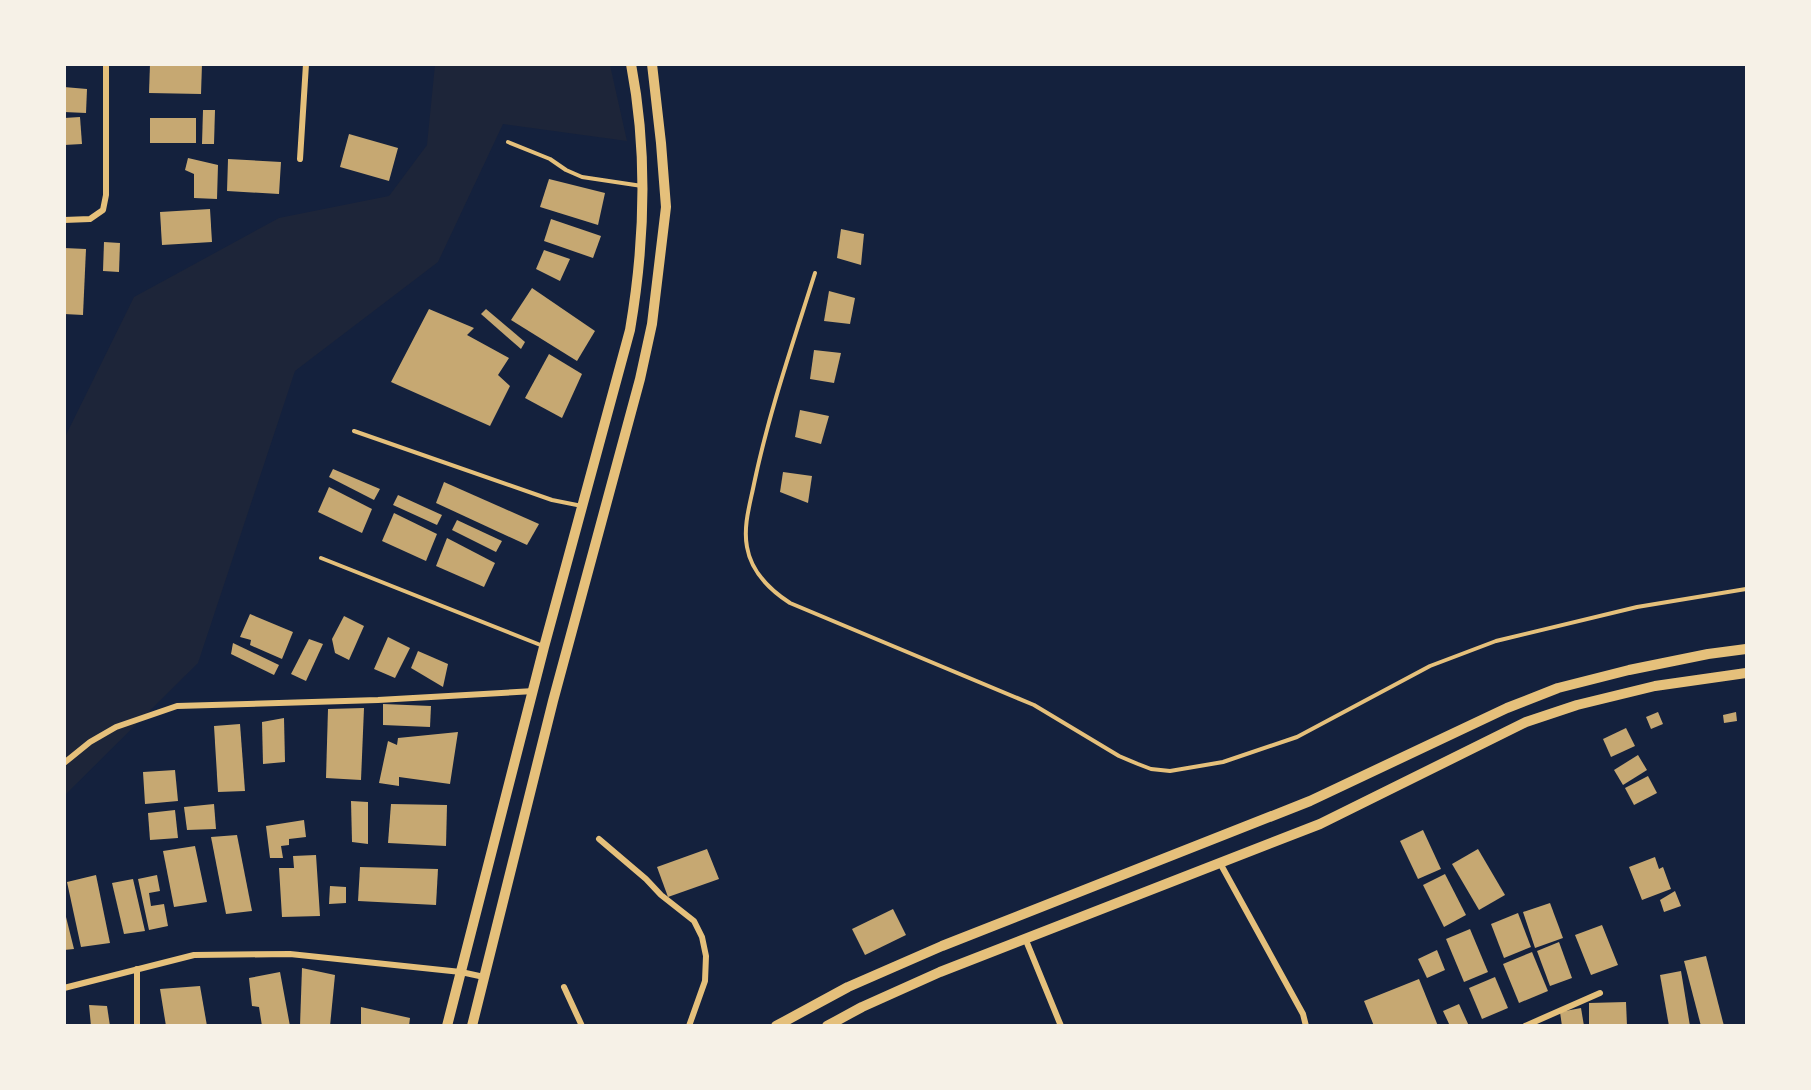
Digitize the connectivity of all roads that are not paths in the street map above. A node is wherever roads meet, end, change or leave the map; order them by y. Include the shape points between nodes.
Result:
1 (106, 64) edge
2 (306, 64) edge
3 (631, 64) edge
4 (652, 64) edge
5 (508, 142) dead end
6 (300, 159) dead end
7 (643, 186) junction
8 (64, 220) edge
9 (814, 273) dead end
10 (354, 431) dead end
11 (582, 506) junction
12 (321, 558) dead end
13 (1746, 589) edge
14 (544, 647) junction
15 (1746, 650) edge
16 (1746, 673) edge
17 (534, 691) junction
18 (64, 763) edge
19 (599, 839) dead end
20 (1220, 863) junction
21 (1025, 938) junction
22 (137, 969) junction
23 (461, 972) junction
24 (484, 977) junction
25 (564, 987) dead end
26 (64, 988) edge
27 (1600, 993) dead end
28 (137, 1026) edge
29 (447, 1026) edge
30 (472, 1026) edge
31 (582, 1026) edge
32 (689, 1026) edge
33 (776, 1026) edge
34 (827, 1026) edge
35 (1061, 1026) edge
36 (1306, 1026) edge
37 (1525, 1026) edge

1 - 8 street via 103,210 90,219
2 - 6 street
3 - 7 main road
4 - 24 main road via 666,207 652,324
5 - 7 lane via 582,177
7 - 11 main road via 639,280 630,330
9 - 13 lane via 761,450 747,518 747,547 764,582 790,603 1034,705 1119,756 1150,769 1170,771 1223,762 1297,736 1430,666 1496,641 1637,607
10 - 11 lane via 552,500
11 - 14 main road
12 - 14 lane
14 - 17 main road
15 - 33 main road via 1708,654 1558,688 1310,801 858,982
16 - 20 main road via 1655,686 1526,722 1320,824
17 - 18 street via 177,706 116,727 90,741
17 - 23 main road
19 - 32 street via 694,921 706,956 705,981
20 - 21 main road
20 - 36 street
21 - 34 main road via 940,972
21 - 35 street
22 - 23 street via 194,955 290,954
22 - 26 street
22 - 28 street
23 - 24 street
23 - 29 main road
24 - 30 main road
25 - 31 street
27 - 37 street

